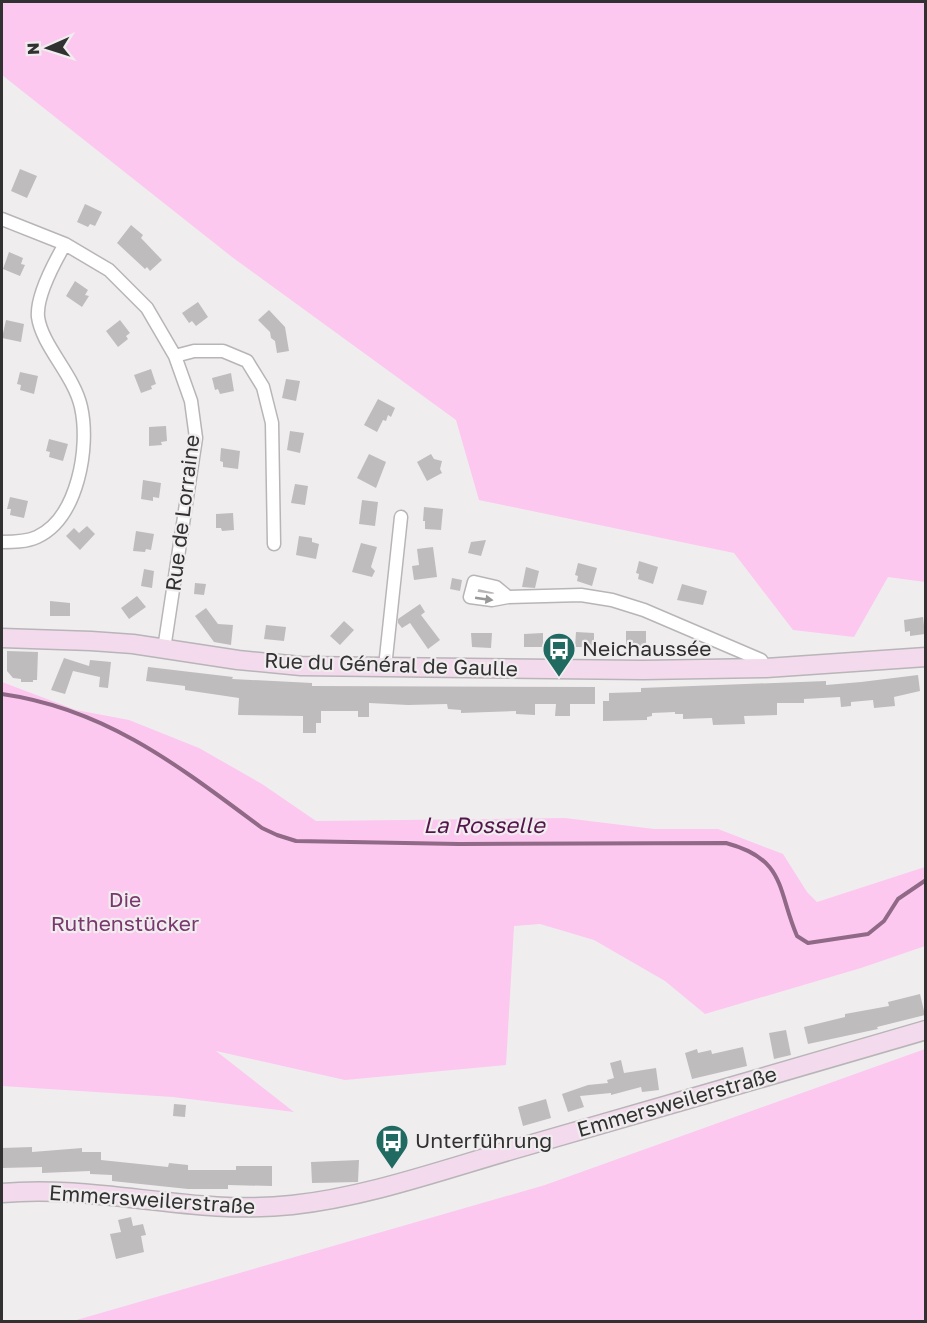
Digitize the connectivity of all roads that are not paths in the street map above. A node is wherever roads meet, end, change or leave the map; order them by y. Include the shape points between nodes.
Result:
1 (2, 219) edge
2 (64, 244) junction
3 (175, 356) junction
4 (401, 517) dead end
5 (2, 542) edge
6 (273, 544) dead end
7 (508, 597) dead end
8 (2, 638) edge
9 (164, 648) junction
10 (926, 657) edge
11 (385, 667) junction
12 (766, 668) junction
13 (926, 1030) edge
14 (2, 1193) edge

1 - 2 street, Rue de Lorraine
2 - 3 street, Rue de Lorraine via 109,270 140,300
2 - 5 street via 39,298 38,316 81,406 83,446 78,482 61,518 49,530 36,538
3 - 6 street via 194,351 223,351 247,361 263,387 272,423
3 - 9 street, Rue de Lorraine via 190,401 196,438
4 - 11 street
7 - 12 street via 581,595 612,600 761,660
8 - 9 main road, Rue du Général de Gaulle
9 - 11 main road, Rue du Général de Gaulle via 301,666
10 - 12 main road, Rue du Général de Gaulle
11 - 12 main road, Rue du Général de Gaulle
13 - 14 main road, Emmersweilerstraße via 327,1200 281,1206 212,1206 67,1193

